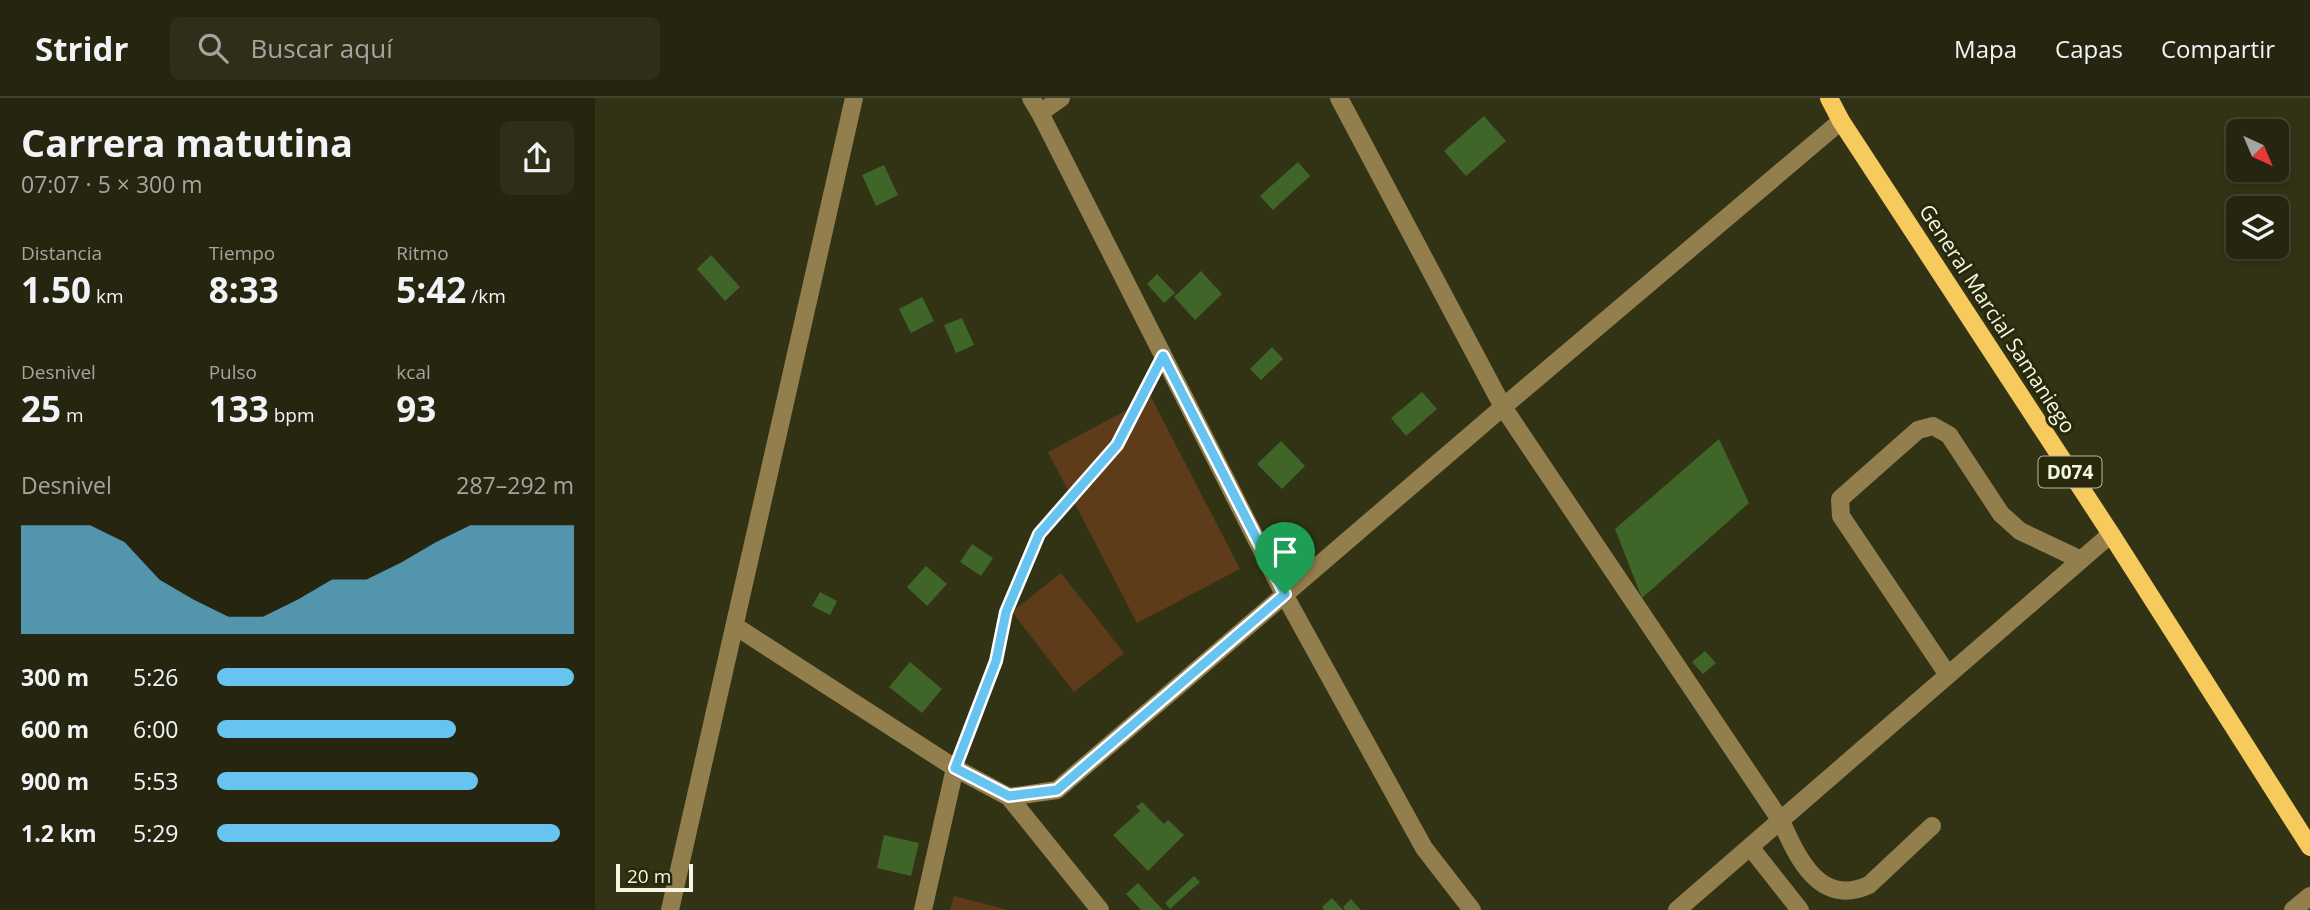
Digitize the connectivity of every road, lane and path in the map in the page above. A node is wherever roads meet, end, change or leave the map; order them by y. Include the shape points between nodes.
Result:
1 (854, 98) edge
2 (1061, 98) edge
3 (1339, 98) edge
4 (1829, 98) edge
5 (1035, 106) edge
6 (1841, 121) junction
7 (1163, 356) junction
8 (1503, 407) junction
9 (2111, 534) junction
10 (2081, 560) junction
11 (1285, 594) junction
12 (735, 626) junction
13 (1948, 676) junction
14 (955, 768) junction
15 (1009, 796) junction
16 (1781, 821) junction
17 (1932, 826) dead end
18 (2310, 847) edge
19 (1751, 848) junction
20 (2310, 896) edge
21 (1096, 908) edge
22 (670, 910) edge
23 (923, 910) edge
24 (1472, 910) edge
25 (1677, 910) edge
26 (1800, 910) edge
27 (2293, 910) edge

1 - 12 street
2 - 5 street
3 - 8 street
4 - 6 main road, General Marcial Samaniego / D074
5 - 7 street
6 - 8 street
6 - 9 main road, General Marcial Samaniego / D074
7 - 11 street
7 - 14 path via 1117,445 1039,534 1006,612 996,661
8 - 11 street
8 - 16 street
9 - 10 street
9 - 18 main road, General Marcial Samaniego / D074
10 - 13 street
10 - 13 street via 2020,531 2001,514 1949,435 1933,426 1918,429 1889,454 1840,499 1841,516
11 - 15 street via 1057,790
11 - 24 street via 1423,848
12 - 14 street
12 - 22 street
13 - 16 street
14 - 15 street
14 - 23 street
15 - 21 street
16 - 17 street via 1796,856 1808,870 1823,884 1843,892 1869,885
16 - 19 street
19 - 25 street
19 - 26 street
20 - 27 street

